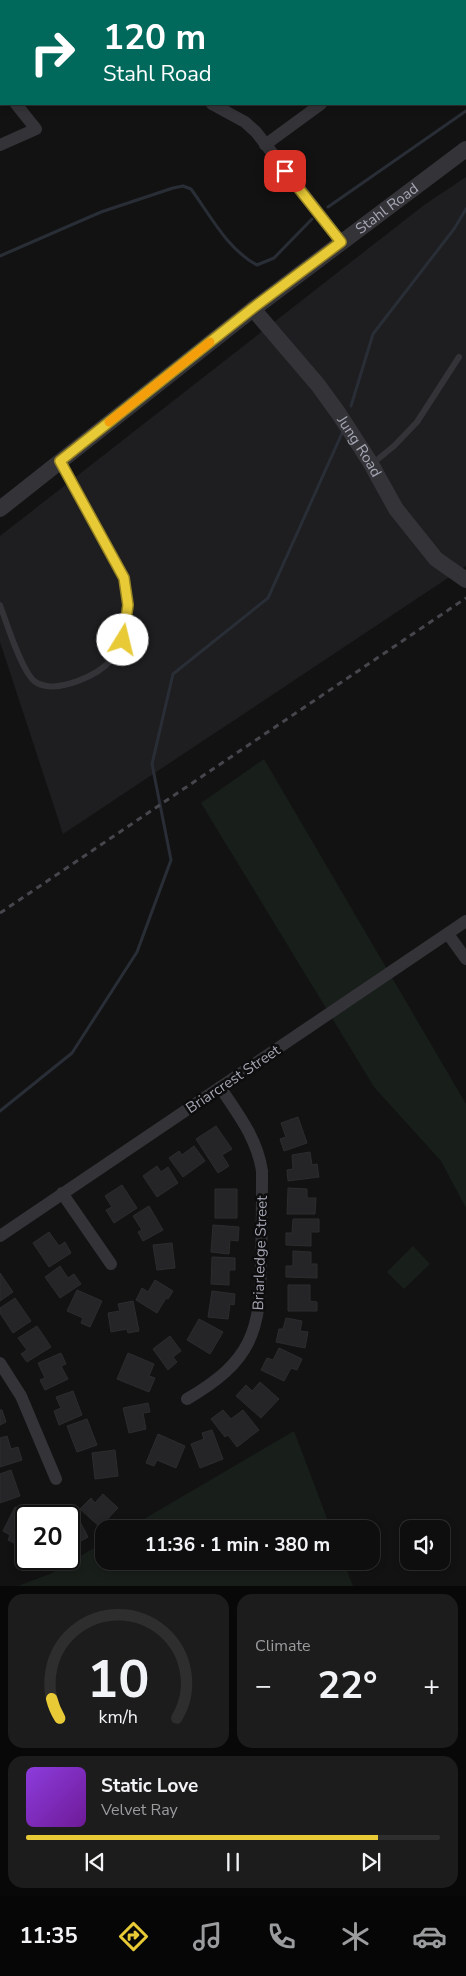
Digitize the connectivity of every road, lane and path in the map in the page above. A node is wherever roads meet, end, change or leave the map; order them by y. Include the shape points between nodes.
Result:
1 (17, 105) edge
2 (214, 105) edge
3 (319, 105) edge
4 (0, 145) edge
5 (265, 145) junction
6 (466, 149) edge
7 (341, 242) junction
8 (253, 308) junction
9 (459, 357) dead end
10 (60, 461) junction
11 (371, 465) junction
12 (0, 509) edge
13 (466, 580) edge
14 (0, 605) edge
15 (466, 921) edge
16 (448, 934) junction
17 (466, 959) edge
18 (220, 1087) junction
19 (62, 1193) junction
20 (0, 1236) edge
21 (111, 1264) dead end
22 (0, 1363) edge
23 (186, 1399) dead end
24 (56, 1479) dead end

1 - 4 street via 36,129
2 - 5 street via 245,122
3 - 5 street
5 - 7 street
6 - 7 street, Stahl Road
7 - 8 street, Stahl Road
8 - 10 street, Stahl Road
8 - 11 street, Jung Road via 318,385
9 - 11 lane via 417,422
10 - 12 street, Stahl Road
10 - 14 lane via 124,578 128,605 123,640 112,658 96,672 73,683 55,686 36,683 26,672
11 - 13 street, Jung Road via 396,510 436,559
15 - 16 street, Briarcrest Street
16 - 17 street
16 - 18 street, Briarcrest Street
18 - 19 street, Briarcrest Street
18 - 23 street, Briarledge Street via 247,1127 260,1160 261,1302 256,1326 239,1358 222,1376
19 - 20 street, Briarcrest Street
19 - 21 street
22 - 24 street via 21,1396

